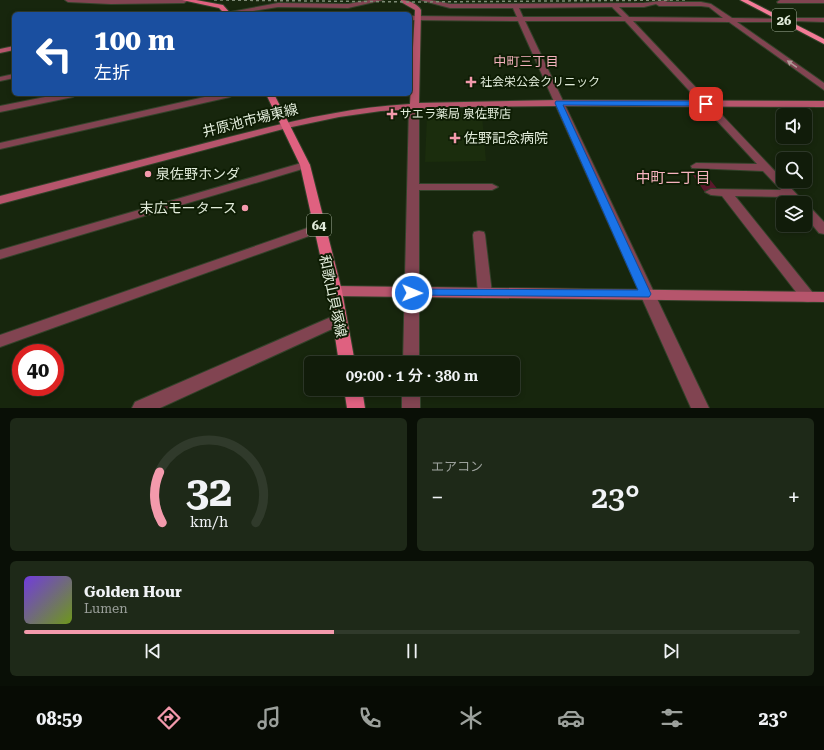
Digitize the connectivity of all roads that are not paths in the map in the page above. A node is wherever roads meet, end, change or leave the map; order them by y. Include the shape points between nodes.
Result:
1 (68, 0) edge
2 (185, 0) edge
3 (380, 0) edge
4 (423, 0) edge
5 (667, 0) edge
6 (743, 0) edge
7 (754, 0) edge
8 (403, 1) dead end
9 (824, 1) edge
10 (780, 2) dead end
11 (648, 4) junction
12 (614, 5) junction
13 (515, 6) junction
14 (225, 12) edge
15 (238, 12) edge
16 (414, 18) edge
17 (520, 19) junction
18 (627, 19) junction
19 (729, 20) junction
20 (784, 20) junction
21 (795, 20) junction
22 (824, 20) edge
23 (824, 36) edge
24 (824, 42) edge
25 (12, 48) edge
26 (0, 51) edge
27 (12, 76) edge
28 (0, 79) edge
29 (824, 87) edge
30 (63, 96) edge
31 (221, 96) edge
32 (271, 96) edge
33 (559, 103) junction
34 (706, 104) junction
35 (824, 104) edge
36 (414, 105) junction
37 (0, 109) edge
38 (286, 125) junction
39 (0, 146) edge
40 (305, 164) junction
41 (696, 166) dead end
42 (766, 168) junction
43 (413, 187) junction
44 (492, 187) dead end
45 (711, 192) dead end
46 (726, 193) junction
47 (790, 194) joint
48 (0, 200) edge
49 (812, 217) edge
50 (319, 228) junction
51 (824, 230) edge
52 (478, 235) dead end
53 (0, 256) edge
54 (334, 291) junction
55 (412, 293) junction
56 (485, 293) junction
57 (646, 294) junction
58 (808, 297) junction
59 (824, 297) edge
60 (338, 320) junction
61 (0, 341) edge
62 (346, 356) edge
63 (411, 356) edge
64 (353, 396) edge
65 (411, 396) edge
66 (141, 408) edge
67 (356, 408) edge
68 (411, 408) edge
69 (700, 408) edge

1 - 2 street
2 - 14 main road via 221,6
3 - 15 street via 348,6 278,5
4 - 13 street via 450,6
5 - 11 street
6 - 20 highway, 26
7 - 21 highway, 26
8 - 16 street via 416,8
9 - 10 street
11 - 12 street
11 - 19 street via 701,4 711,6
12 - 13 street
12 - 18 street
13 - 17 street
16 - 17 street
16 - 36 street
17 - 18 street
17 - 33 street
18 - 19 street
18 - 34 street
19 - 20 street
29 -> 19 street
20 - 24 highway, 26
21 - 22 street
21 - 23 highway, 26
25 - 26 street
27 - 28 street
30 - 37 street
31 - 39 street
32 - 38 main road, 和歌山貝塚線 / 64
33 - 34 street, 井原池市場東線
33 - 36 street, 井原池市場東線
33 - 57 street
34 - 35 street, 井原池市場東線
34 - 42 street
36 - 38 street, 井原池市場東線 via 339,114
36 - 43 street
38 - 40 main road, 和歌山貝塚線 / 64
38 - 48 street, 井原池市場東線
40 - 50 main road, 和歌山貝塚線 / 64
40 - 53 street
41 - 42 street
42 - 47 street
43 - 44 street
43 - 55 street
45 - 46 street
46 - 47 street
46 - 58 street
49 - 51 street
50 - 54 main road, 和歌山貝塚線 / 64
50 - 61 street
52 - 56 street
54 - 55 street
54 - 60 main road, 和歌山貝塚線 / 64
55 - 56 street
55 - 63 street
56 - 57 street
57 - 58 street
57 - 69 street
58 - 59 street
60 - 62 main road, 和歌山貝塚線 / 64
60 - 66 street
64 - 67 main road
65 - 68 street

